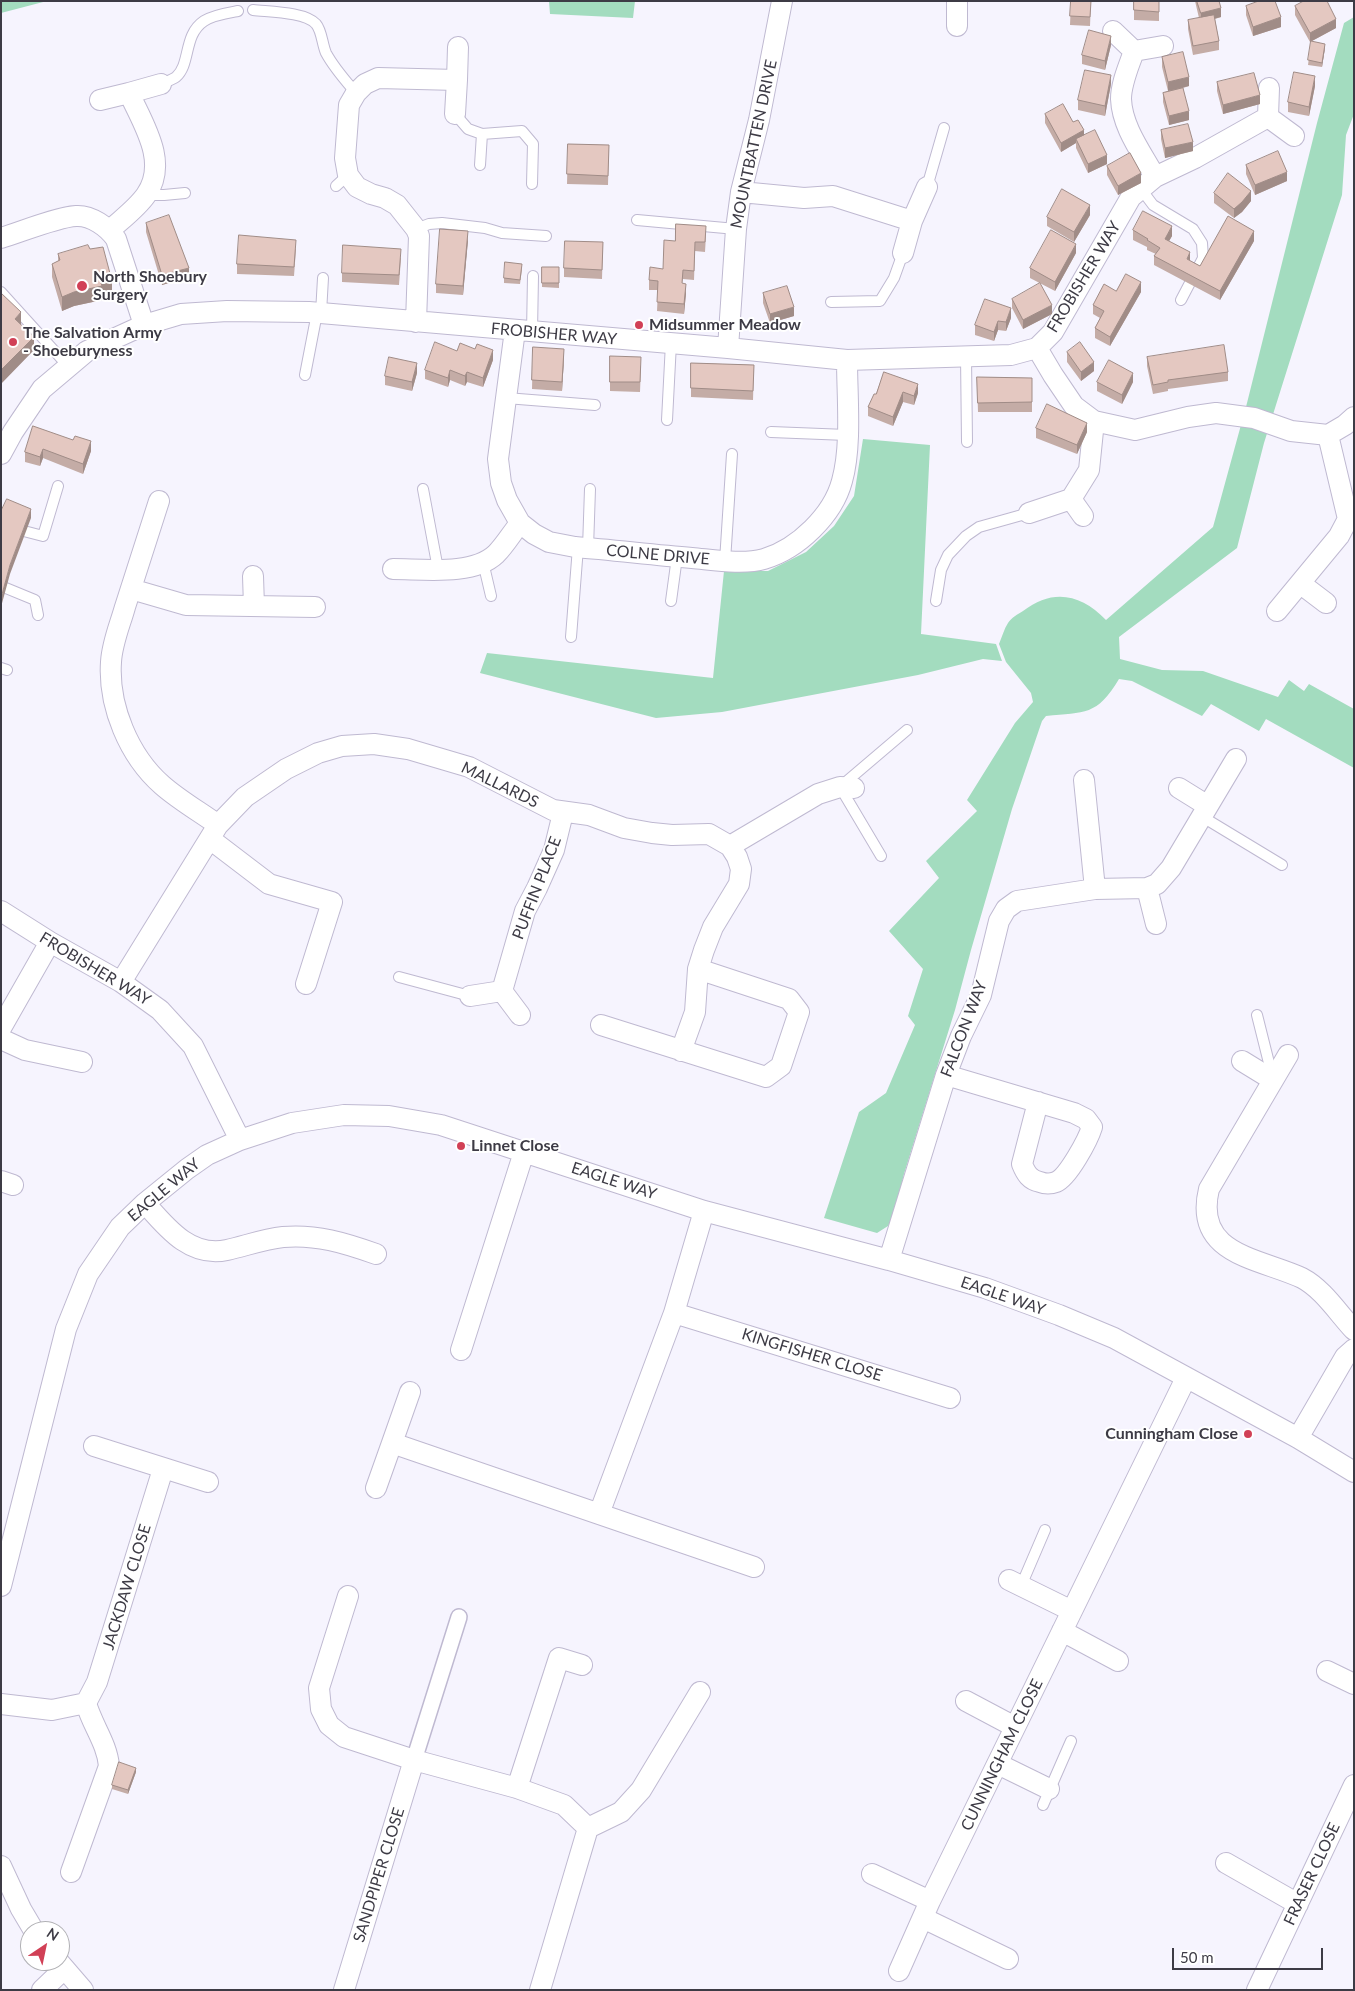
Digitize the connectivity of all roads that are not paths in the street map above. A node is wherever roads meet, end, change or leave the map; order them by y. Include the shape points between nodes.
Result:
1 (782, 1) edge
2 (957, 1) edge
3 (253, 10) dead end
4 (238, 11) dead end
5 (957, 26) dead end
6 (1113, 31) dead end
7 (1163, 46) dead end
8 (458, 47) dead end
9 (1134, 51) junction
10 (457, 80) junction
11 (161, 84) joint
12 (1269, 88) dead end
13 (129, 93) junction
14 (356, 93) junction
15 (100, 100) dead end
16 (455, 114) joint
17 (1268, 117) junction
18 (944, 128) dead end
19 (482, 134) junction
20 (1294, 136) dead end
21 (480, 165) dead end
22 (1148, 183) junction
23 (532, 184) dead end
24 (926, 188) joint
25 (741, 192) junction
26 (185, 193) dead end
27 (146, 195) junction
28 (637, 220) dead end
29 (912, 221) junction
30 (736, 228) junction
31 (416, 229) junction
32 (110, 230) junction
33 (546, 236) dead end
34 (1, 238) edge
35 (903, 253) joint
36 (533, 276) dead end
37 (323, 278) dead end
38 (1, 292) edge
39 (1181, 300) dead end
40 (831, 302) dead end
41 (319, 313) junction
42 (416, 322) junction
43 (144, 325) junction
44 (523, 331) junction
45 (670, 343) junction
46 (728, 348) junction
47 (1037, 348) junction
48 (966, 356) junction
49 (847, 360) junction
50 (68, 366) junction
51 (305, 375) dead end
52 (506, 398) junction
53 (595, 405) dead end
54 (1354, 417) edge
55 (667, 420) dead end
56 (1094, 421) junction
57 (771, 432) dead end
58 (847, 435) junction
59 (1328, 435) junction
60 (967, 442) dead end
61 (1, 454) edge
62 (732, 454) dead end
63 (58, 486) dead end
64 (423, 489) dead end
65 (590, 489) dead end
66 (1071, 499) junction
67 (159, 501) dead end
68 (1029, 513) joint
69 (1083, 516) dead end
70 (520, 523) junction
71 (1, 525) edge
72 (583, 548) junction
73 (677, 557) junction
74 (725, 561) junction
75 (482, 562) junction
76 (393, 568) dead end
77 (438, 569) junction
78 (253, 576) dead end
79 (1301, 584) junction
80 (1, 586) edge
81 (131, 589) junction
82 (491, 596) dead end
83 (671, 601) dead end
84 (936, 601) dead end
85 (1326, 603) dead end
86 (254, 606) junction
87 (315, 607) dead end
88 (1277, 611) dead end
89 (38, 615) dead end
90 (571, 637) dead end
91 (907, 730) dead end
92 (1236, 759) dead end
93 (1084, 780) dead end
94 (848, 787) junction
95 (1179, 788) dead end
96 (1205, 811) junction
97 (563, 813) junction
98 (214, 832) junction
99 (730, 846) junction
100 (881, 856) dead end
101 (1282, 865) dead end
102 (1147, 888) junction
103 (1095, 889) junction
104 (1, 912) edge
105 (1156, 924) dead end
106 (50, 942) junction
107 (698, 969) junction
108 (399, 976) dead end
109 (121, 982) junction
110 (306, 984) dead end
111 (502, 990) junction
112 (470, 996) joint
113 (520, 1015) dead end
114 (1257, 1015) dead end
115 (601, 1026) dead end
116 (1, 1028) edge
117 (1, 1039) edge
118 (681, 1051) junction
119 (1288, 1055) dead end
120 (1242, 1061) dead end
121 (82, 1062) dead end
122 (946, 1075) junction
123 (1273, 1080) junction
124 (1038, 1102) dead end
125 (240, 1140) junction
126 (524, 1152) junction
127 (145, 1204) junction
128 (704, 1211) junction
129 (376, 1254) dead end
130 (889, 1260) junction
131 (674, 1312) junction
132 (1354, 1330) edge
133 (461, 1350) dead end
134 (1354, 1350) edge
135 (1186, 1378) junction
136 (410, 1392) dead end
137 (950, 1398) dead end
138 (1298, 1438) junction
139 (392, 1443) junction
140 (94, 1446) dead end
141 (163, 1469) junction
142 (1354, 1472) edge
143 (208, 1482) dead end
144 (376, 1488) dead end
145 (599, 1514) junction
146 (1045, 1530) dead end
147 (754, 1567) dead end
148 (1015, 1583) joint
149 (1, 1586) edge
150 (348, 1596) dead end
151 (1072, 1611) junction
152 (459, 1617) dead end
153 (1062, 1631) junction
154 (1118, 1661) dead end
155 (582, 1665) dead end
156 (1327, 1671) dead end
157 (1354, 1684) edge
158 (700, 1692) dead end
159 (966, 1701) dead end
160 (86, 1703) junction
161 (1, 1704) edge
162 (1015, 1727) junction
163 (1071, 1741) dead end
164 (414, 1760) junction
165 (998, 1764) junction
166 (1354, 1784) edge
167 (517, 1788) junction
168 (1046, 1797) joint
169 (588, 1828) junction
170 (1226, 1863) dead end
171 (71, 1872) dead end
172 (872, 1874) dead end
173 (4, 1879) edge
174 (1298, 1904) junction
175 (927, 1910) junction
176 (28, 1921) edge
177 (1008, 1959) dead end
178 (56, 1971) edge
179 (66, 1971) edge
180 (899, 1971) dead end
181 (42, 1990) edge
182 (83, 1990) edge
183 (344, 1990) edge
184 (540, 1990) edge
185 (1257, 1990) edge

1 - 25 street, MOUNTBATTEN DRIVE
2 - 5 street
3 - 14 lane via 300,16 317,24 334,66
4 - 11 lane via 204,21 193,33 176,77
6 - 9 street
7 - 9 street
8 - 10 street
9 - 22 street via 1121,98 1123,114
10 - 14 street via 378,78
10 - 16 street
11 - 13 street
12 - 17 street
13 - 15 street
13 - 27 street via 156,160 155,175
14 - 31 street via 348,105 342,180 397,205
16 - 19 lane via 468,129
17 - 20 street
17 - 22 street, FROBISHER WAY
18 - 24 lane
19 - 21 lane
19 - 23 lane via 522,131 534,144
22 - 39 lane via 1153,205 1193,229 1202,243 1203,258
22 - 47 street, FROBISHER WAY via 1131,197 1053,332
24 - 29 street
25 - 29 street via 804,198 833,196
25 - 30 street, MOUNTBATTEN DRIVE
26 - 27 lane
27 - 32 street
28 - 30 lane
29 - 35 street
30 - 46 street, MOUNTBATTEN DRIVE
31 - 33 lane via 442,222 502,233
31 - 42 street via 420,236
32 - 34 street via 91,218 77,216
32 - 43 street via 116,239
35 - 40 lane via 894,278 880,300
36 - 44 lane
37 - 41 lane
38 - 50 lane
41 - 42 street, FROBISHER WAY
41 - 43 street, FROBISHER WAY via 181,314
41 - 51 lane
42 - 44 street, FROBISHER WAY
43 - 50 street, FROBISHER WAY via 87,350
44 - 45 street, FROBISHER WAY
44 - 52 street, COLNE DRIVE
45 - 46 street, FROBISHER WAY
45 - 55 lane
46 - 49 street, FROBISHER WAY
47 - 48 street, FROBISHER WAY via 1011,354
47 - 56 street via 1074,406
48 - 49 street, FROBISHER WAY
48 - 60 lane
49 - 58 street, COLNE DRIVE
50 - 61 street, FROBISHER WAY via 42,389
52 - 53 lane
52 - 70 street, COLNE DRIVE via 498,459 501,483
54 - 59 street
56 - 59 street via 1135,430 1216,413 1254,418 1290,431
56 - 66 street via 1089,470
57 - 58 lane
58 - 74 street, COLNE DRIVE via 842,483 819,522 801,540 764,559
59 - 79 street via 1348,519 1339,536
62 - 74 lane
63 - 71 lane via 43,536
64 - 77 lane
65 - 72 lane
66 - 68 street
66 - 69 street
67 - 81 street
68 - 84 lane via 979,527 966,536 948,555 941,570
70 - 72 street, COLNE DRIVE via 549,542
70 - 75 street via 495,556
72 - 73 street, COLNE DRIVE
72 - 90 lane
73 - 74 street, COLNE DRIVE
73 - 83 lane
75 - 77 street via 476,566
75 - 82 lane
76 - 77 street
78 - 86 street
79 - 85 street
79 - 88 street
80 - 89 lane via 35,600
81 - 86 street via 186,605
81 - 98 street via 111,662 114,702 122,727 138,758 162,786
86 - 87 street
91 - 94 lane
92 - 96 street
93 - 103 street
94 - 99 street via 818,794
94 - 100 lane
95 - 96 street
96 - 101 lane
96 - 102 street via 1171,868 1157,884
97 - 98 street, MALLARDS via 469,767 408,749 374,744 342,746 318,753 286,769 244,797
97 - 99 street, MALLARDS via 589,815 624,828 652,833 709,834
97 - 111 street, PUFFIN PLACE via 554,850 524,911
98 - 109 street, MALLARDS
98 - 110 street via 269,884 332,902
99 - 107 street via 741,869 739,884 713,927
102 - 103 street, FALCON WAY
102 - 105 street
103 - 122 street, FALCON WAY via 1017,901 1006,909 999,921 980,995
104 - 106 street, FROBISHER WAY
106 - 109 street, FROBISHER WAY
106 - 116 street
107 - 118 street via 695,1012
107 - 118 street via 789,999 799,1012 781,1066 766,1077
108 - 112 lane
109 - 125 street, FROBISHER WAY via 160,1010 192,1046
111 - 112 street
111 - 113 street
114 - 123 lane
115 - 118 street
117 - 121 street via 25,1050
119 - 123 street
120 - 123 street
122 - 124 street
122 - 130 street, FALCON WAY
123 - 132 street via 1209,1189 1205,1204 1209,1227 1217,1238 1242,1256 1302,1278 1317,1288
125 - 126 street, EAGLE WAY via 317,1118 366,1114 441,1125
125 - 127 street, EAGLE WAY via 187,1168
126 - 128 street, EAGLE WAY
126 - 133 street
127 - 129 street via 182,1241 195,1247 224,1251 281,1237 301,1236 340,1241
127 - 149 street, EAGLE WAY via 120,1227 97,1259 78,1296 66,1328
128 - 130 street, EAGLE WAY
128 - 131 street
130 - 135 street, EAGLE WAY via 985,1288 1059,1315 1114,1338
131 - 137 street, KINGFISHER CLOSE
131 - 145 street
134 - 138 street via 1345,1356
135 - 138 street, EAGLE WAY
135 - 151 street, CUNNINGHAM CLOSE
136 - 139 street
138 - 142 street, EAGLE WAY
139 - 144 street
139 - 145 street
140 - 141 street
141 - 143 street
141 - 160 street, JACKDAW CLOSE via 98,1682
145 - 147 street
146 - 148 lane
148 - 151 street
150 - 164 street via 319,1688 321,1709 329,1725 344,1737
151 - 153 street, CUNNINGHAM CLOSE
152 - 164 street
153 - 154 street
153 - 162 street, CUNNINGHAM CLOSE
155 - 167 street via 559,1658
156 - 157 street
158 - 169 street via 641,1790 620,1812
159 - 162 street
160 - 161 street via 52,1710
160 - 171 street via 108,1752 109,1766
162 - 165 street, CUNNINGHAM CLOSE
163 - 168 lane
164 - 167 street
164 - 183 street, SANDPIPER CLOSE
165 - 168 street
165 - 175 street, CUNNINGHAM CLOSE
166 - 174 street, FRASER CLOSE
167 - 169 street via 564,1805
169 - 184 street
170 - 174 street
172 - 175 street
173 - 176 street
174 - 185 street, FRASER CLOSE
175 - 177 street
175 - 180 street, CUNNINGHAM CLOSE
178 - 181 street
179 - 182 street

